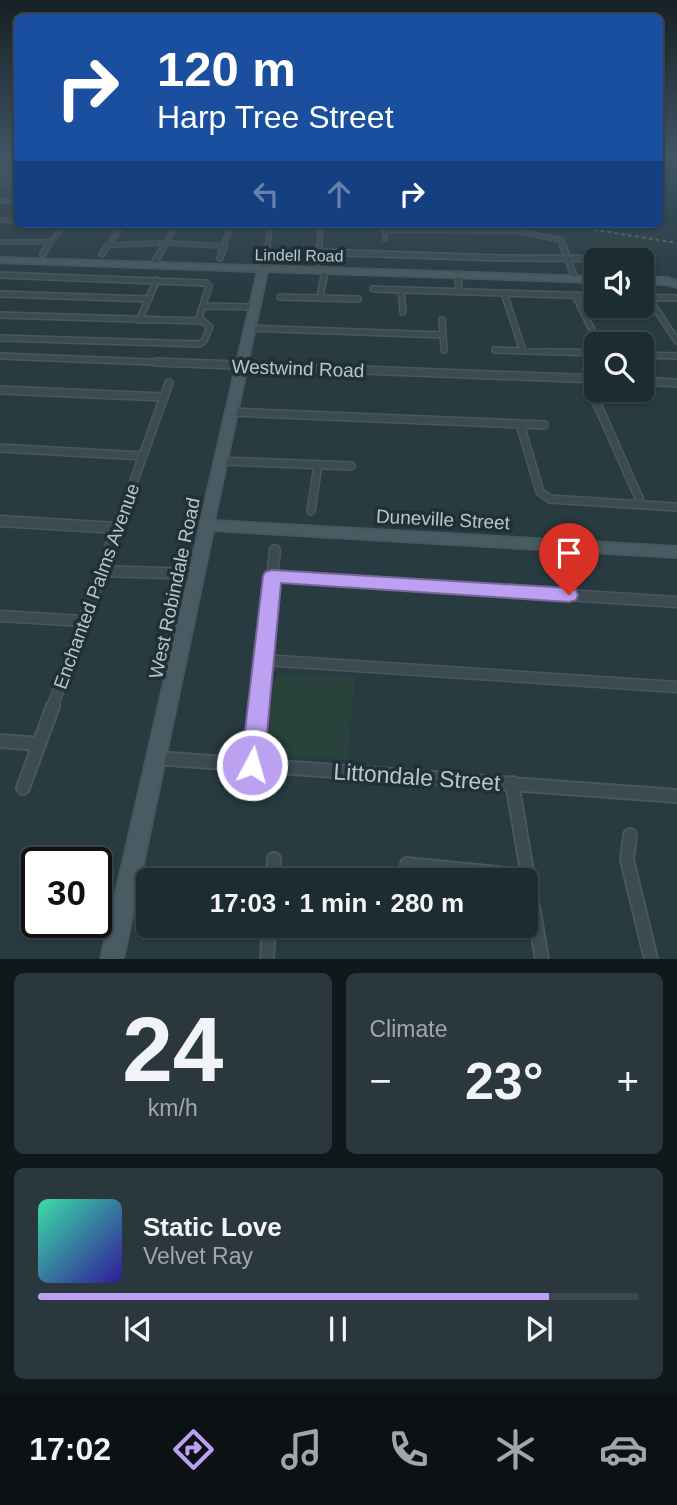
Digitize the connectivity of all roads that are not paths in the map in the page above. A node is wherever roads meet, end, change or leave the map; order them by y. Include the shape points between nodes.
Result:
1 (61, 228) edge
2 (119, 228) edge
3 (175, 228) edge
4 (230, 228) edge
5 (270, 228) edge
6 (321, 228) edge
7 (384, 228) edge
8 (397, 228) edge
9 (449, 228) edge
10 (450, 232) junction
11 (385, 239) dead end
12 (0, 242) edge
13 (51, 243) junction
14 (167, 243) junction
15 (108, 245) junction
16 (224, 246) junction
17 (318, 252) junction
18 (43, 254) dead end
19 (102, 254) dead end
20 (567, 257) junction
21 (220, 258) dead end
22 (584, 258) edge
23 (0, 260) edge
24 (318, 262) dead end
25 (153, 265) junction
26 (263, 269) junction
27 (325, 270) junction
28 (458, 274) junction
29 (0, 275) edge
30 (575, 279) junction
31 (584, 279) edge
32 (157, 280) junction
33 (654, 282) edge
34 (675, 283) edge
35 (373, 289) dead end
36 (401, 290) junction
37 (459, 292) junction
38 (504, 293) junction
39 (0, 294) edge
40 (575, 295) junction
41 (584, 295) edge
42 (280, 297) dead end
43 (654, 297) edge
44 (320, 298) junction
45 (675, 298) edge
46 (148, 299) junction
47 (358, 299) dead end
48 (203, 306) junction
49 (255, 307) junction
50 (654, 309) edge
51 (402, 312) dead end
52 (0, 315) edge
53 (139, 320) junction
54 (442, 320) dead end
55 (200, 321) junction
56 (250, 328) junction
57 (592, 330) dead end
58 (443, 335) junction
59 (0, 338) edge
60 (677, 341) edge
61 (444, 350) dead end
62 (495, 350) dead end
63 (523, 351) junction
64 (584, 353) edge
65 (654, 355) edge
66 (0, 356) edge
67 (677, 356) edge
68 (242, 366) junction
69 (584, 379) edge
70 (654, 382) edge
71 (169, 383) dead end
72 (677, 383) edge
73 (0, 390) edge
74 (164, 397) junction
75 (596, 402) edge
76 (232, 412) junction
77 (520, 424) junction
78 (544, 425) dead end
79 (0, 448) edge
80 (143, 456) junction
81 (221, 461) junction
82 (318, 465) junction
83 (351, 466) dead end
84 (642, 505) junction
85 (676, 507) edge
86 (311, 511) dead end
87 (0, 522) edge
88 (207, 525) junction
89 (116, 528) junction
90 (275, 550) dead end
91 (677, 552) edge
92 (101, 571) junction
93 (197, 574) junction
94 (272, 576) junction
95 (677, 602) edge
96 (0, 616) edge
97 (83, 621) junction
98 (263, 660) junction
99 (677, 687) edge
100 (0, 741) edge
101 (38, 744) junction
102 (156, 758) junction
103 (252, 765) junction
104 (512, 783) junction
105 (23, 788) dead end
106 (677, 796) edge
107 (630, 835) dead end
108 (274, 859) dead end
109 (407, 864) dead end
110 (274, 868) edge
111 (447, 868) edge
112 (526, 868) edge
113 (126, 894) junction
114 (136, 894) edge
115 (538, 937) edge
116 (268, 938) edge
117 (112, 959) edge
118 (267, 959) edge
119 (542, 959) edge
120 (652, 959) edge

1 - 13 street
2 - 15 street
3 - 14 street
4 - 16 street
5 - 26 street, West Robindale Road
6 - 17 street
7 - 11 street
8 - 10 street
9 - 10 street
10 - 20 street via 516,231 558,238
12 - 13 street
13 - 18 street
14 - 15 street
14 - 16 street
14 - 25 street
15 - 19 street
16 - 21 street
17 - 20 street
17 - 24 street
20 - 22 street
20 - 30 street
23 - 25 street, Lindell Road
25 - 26 street, Lindell Road
26 - 27 street, Lindell Road
26 - 49 street, West Robindale Road
27 - 28 street, Lindell Road
27 - 44 street
28 - 30 street, Lindell Road
28 - 37 street
29 - 32 street
30 - 31 street, Lindell Road
32 - 46 street
32 - 48 street via 206,283
33 - 34 street
35 - 36 street
36 - 37 street
36 - 51 street
37 - 38 street
38 - 40 street
38 - 63 street
39 - 46 street
40 - 41 street
40 - 57 street
42 - 44 street
43 - 45 street
44 - 47 street
46 - 53 street
48 - 49 street
48 - 55 street
49 - 56 street, West Robindale Road
50 - 60 street
52 - 53 street
53 - 55 street
54 - 58 street
55 - 59 street via 209,327 202,343
56 - 58 street
56 - 68 street, West Robindale Road
58 - 61 street
62 - 63 street
63 - 64 street
65 - 67 street
66 - 68 street, Westwind Road
68 - 69 street, Westwind Road
68 - 76 street, West Robindale Road
70 - 72 street
71 - 74 street, Enchanted Palms Avenue
73 - 74 street
74 - 80 street, Enchanted Palms Avenue
75 - 84 street
76 - 77 street
76 - 81 street, West Robindale Road
77 - 78 street
77 - 84 street via 540,492 550,499
79 - 80 street
80 - 89 street, Enchanted Palms Avenue
81 - 82 street
81 - 88 street, West Robindale Road
82 - 83 street
82 - 86 street
84 - 85 street
87 - 89 street
88 - 91 street, Duneville Street
88 - 93 street, West Robindale Road
89 - 92 street, Enchanted Palms Avenue
90 - 94 street
92 - 93 street
92 - 97 street, Enchanted Palms Avenue
93 - 102 street, West Robindale Road
94 - 95 street
94 - 98 street
96 - 97 street
97 - 101 street, Enchanted Palms Avenue
98 - 99 street
98 - 103 street
100 - 101 street
101 - 105 street, Enchanted Palms Avenue
102 - 103 street, Littondale Street
102 - 113 street, West Robindale Road
103 - 104 street, Littondale Street
104 - 106 street, Littondale Street
104 - 112 street
107 - 120 street via 629,872
108 - 110 street
109 - 111 street
113 - 114 street
113 - 117 street, West Robindale Road
115 - 119 street
116 - 118 street

